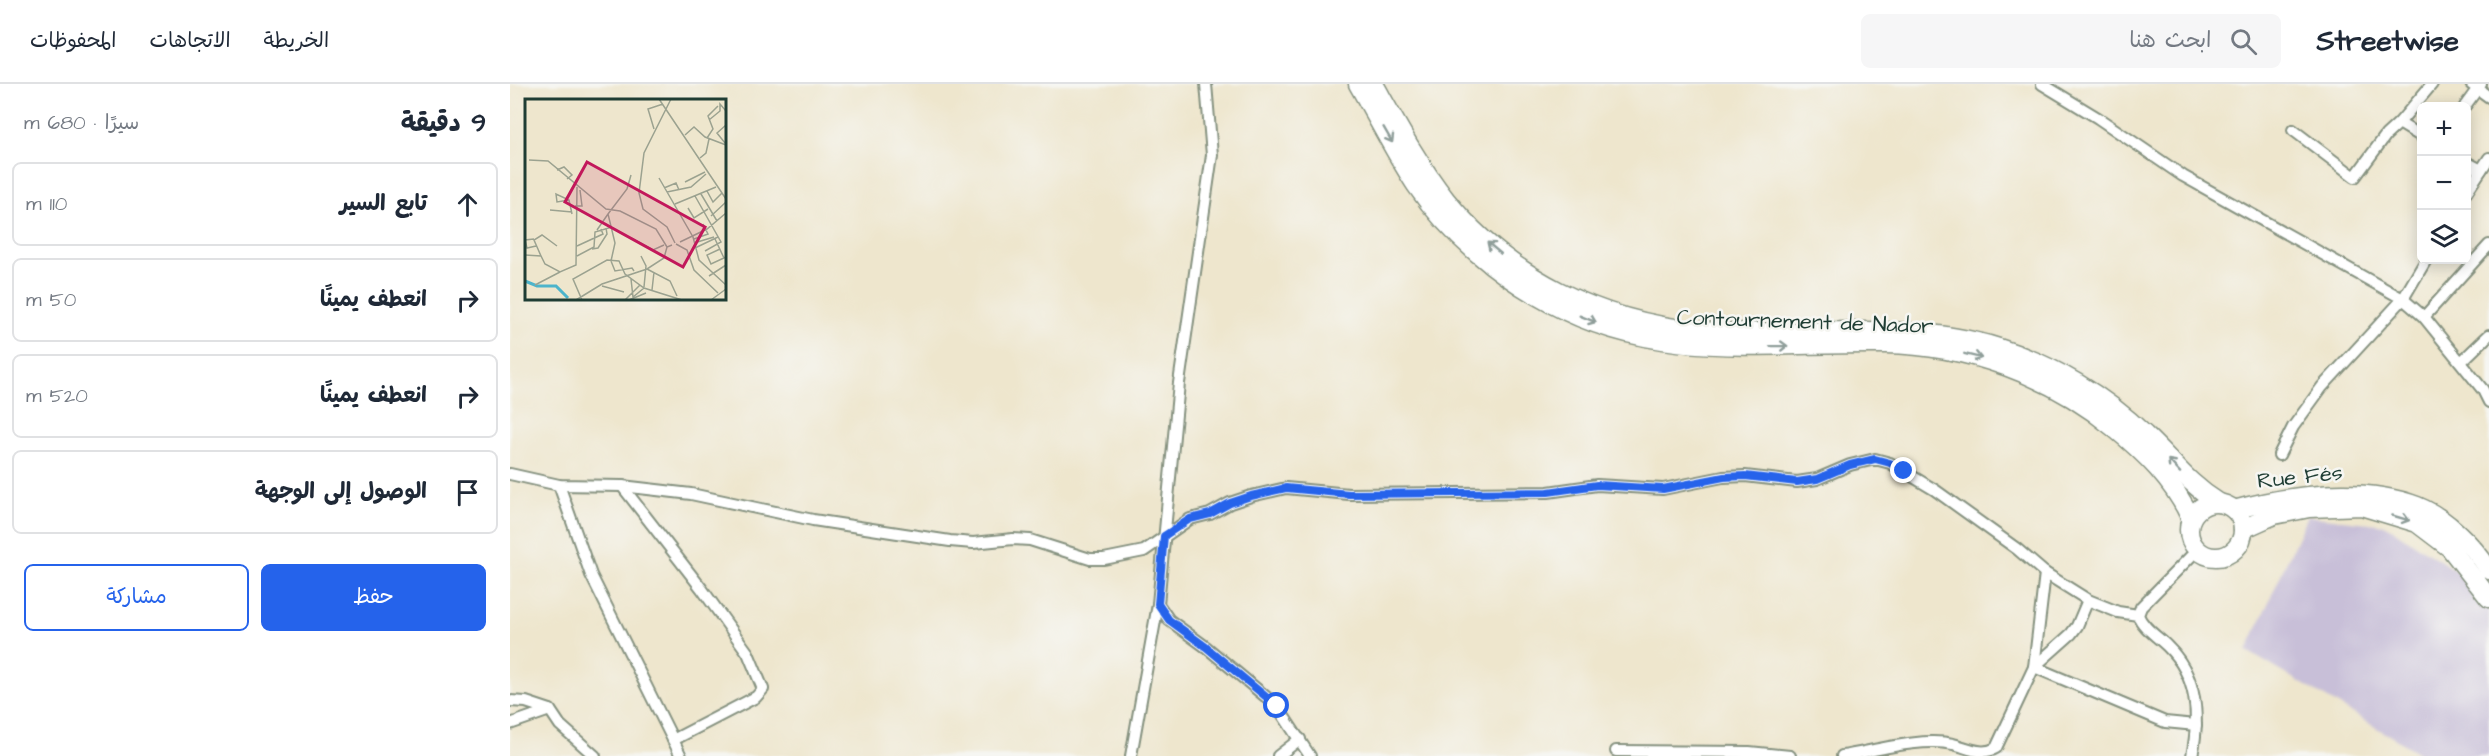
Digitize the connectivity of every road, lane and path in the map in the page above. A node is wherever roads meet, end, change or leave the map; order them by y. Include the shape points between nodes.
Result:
1 (1206, 84) edge
2 (1358, 84) edge
3 (1374, 84) edge
4 (2042, 84) edge
5 (2427, 86) edge
6 (2476, 86) edge
7 (2489, 97) edge
8 (2467, 102) edge
9 (2399, 123) junction
10 (2293, 130) dead end
11 (2417, 134) edge
12 (2489, 158) edge
13 (2471, 165) edge
14 (2481, 170) junction
15 (2471, 185) edge
16 (2489, 245) edge
17 (2424, 264) edge
18 (2403, 299) junction
19 (2424, 317) junction
20 (2489, 335) edge
21 (2461, 362) junction
22 (2489, 402) edge
23 (2279, 455) dead end
24 (510, 474) edge
25 (559, 485) junction
26 (622, 486) junction
27 (2227, 507) junction
28 (2191, 519) junction
29 (2243, 529) junction
30 (1164, 536) junction
31 (2197, 550) junction
32 (2489, 570) edge
33 (2045, 573) junction
34 (2489, 598) edge
35 (2088, 600) junction
36 (1158, 604) junction
37 (2140, 611) junction
38 (2034, 667) junction
39 (510, 701) edge
40 (550, 710) junction
41 (510, 724) edge
42 (2196, 725) junction
43 (1300, 739) junction
44 (673, 740) junction
45 (1616, 751) dead end
46 (595, 756) edge
47 (681, 756) edge
48 (1131, 756) edge
49 (1278, 756) edge
50 (1310, 756) edge
51 (1790, 756) edge
52 (1842, 756) edge
53 (2192, 756) edge

1 - 30 street via 1212,155 1183,351
2 -> 28 highway, Contournement de Nador via 1416,185 1455,232 1501,273 1553,305 1610,328 1669,342 1738,347 1931,347 2020,371 2071,397 2135,445 2176,491
27 -> 3 highway, Contournement de Nador via 2191,484 2109,404 2069,378 2003,349 1934,333 1676,328 1625,318 1554,290 1508,260 1463,220 1431,178
4 - 18 street via 2183,176
5 - 9 street
6 - 7 street
6 - 8 street
9 - 10 street via 2355,177
9 - 11 street
12 - 14 street
13 - 14 street
14 - 15 street
16 - 19 street
17 - 18 street
18 - 19 street
18 - 23 street via 2322,387 2293,427
19 - 21 street
20 - 21 street
21 - 22 street
24 - 25 street
25 - 26 street
25 - 44 street via 591,575
26 - 30 street via 691,494 813,520 950,541 1030,540 1090,559 1144,551
26 - 44 street via 748,653 763,689 756,697
27 - 28 highway via 2207,504
27 - 29 highway via 2241,520
27 - 32 highway, Rue Fés via 2310,495 2390,499 2417,506 2441,520
28 - 31 highway via 2188,530
29 - 31 highway via 2240,542 2232,551 2208,556
29 -> 34 highway, Rue Fés via 2274,515 2309,508 2361,506 2417,523 2450,548
30 - 33 street via 1190,519 1230,503 1286,488 1349,494 1548,492 1597,485 1663,489 1724,477 1797,482 1875,459 1890,463 1935,490
30 - 36 street
31 - 37 street
33 - 35 street
33 - 38 street
35 - 37 street via 2118,612
35 - 38 street via 2071,634
36 - 43 street via 1169,620 1277,706
36 - 48 street
37 - 42 street via 2146,627 2178,657 2191,680
38 - 42 street via 2165,722
38 - 52 street via 1995,748 1986,755 1953,744 1933,743
39 - 40 street
40 - 41 street
40 - 46 street via 560,725
42 - 53 street
43 - 49 street
43 - 50 street
44 - 47 street
45 - 51 street

